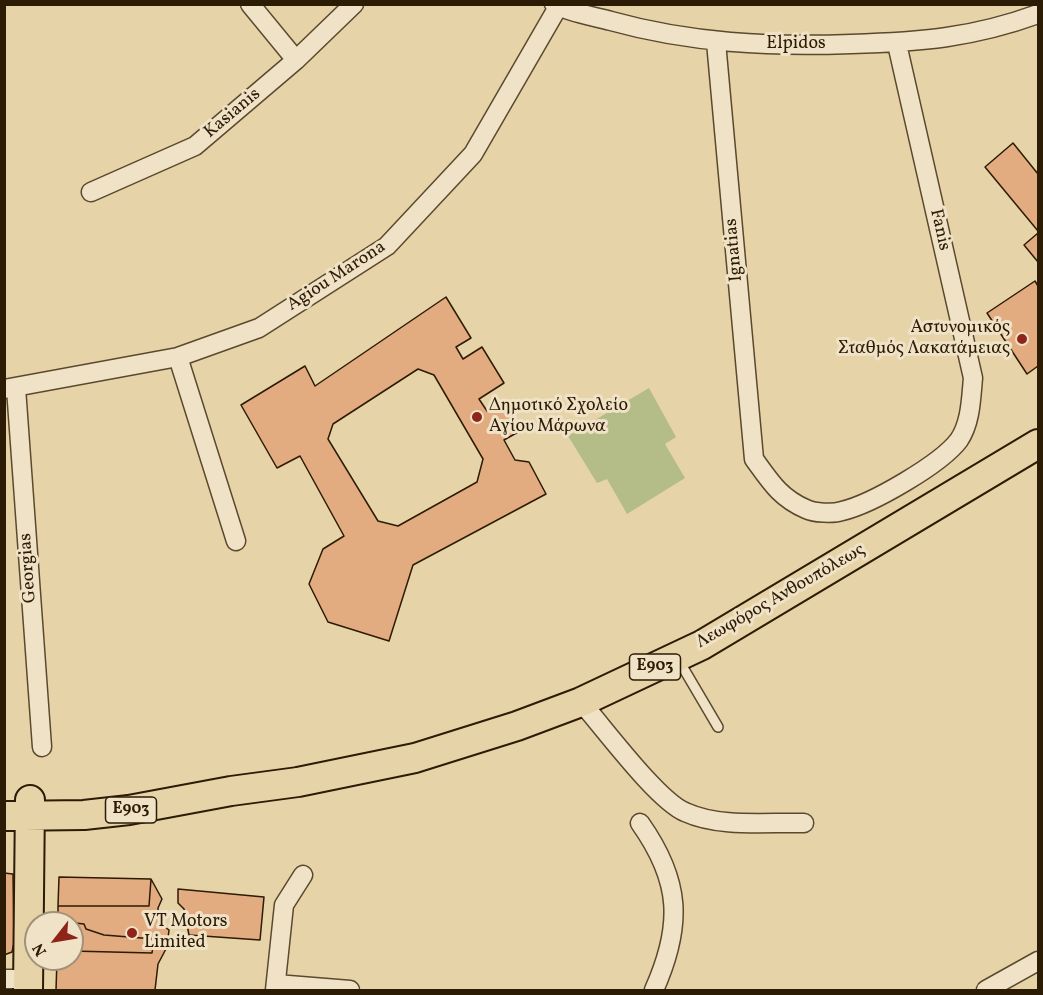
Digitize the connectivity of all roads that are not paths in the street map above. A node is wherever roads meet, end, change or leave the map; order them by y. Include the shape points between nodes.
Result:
1 (249, 4) edge
2 (354, 4) edge
3 (556, 6) edge
4 (1038, 14) edge
5 (716, 42) junction
6 (897, 44) junction
7 (296, 60) junction
8 (91, 192) dead end
9 (178, 357) junction
10 (10, 389) edge
11 (1038, 444) edge
12 (754, 459) joint
13 (236, 541) dead end
14 (677, 657) junction
15 (581, 702) junction
16 (718, 727) dead end
17 (42, 747) dead end
18 (17, 808) edge
19 (640, 822) dead end
20 (804, 823) dead end
21 (303, 875) dead end
22 (1038, 962) edge
23 (20, 983) edge
24 (275, 987) edge
25 (350, 990) edge
26 (654, 990) edge
27 (986, 990) edge

1 - 7 street
2 - 7 street, Kasianis
3 - 5 street, Elpidos via 636,28
3 - 9 street, Agiou Marona via 473,154 387,246 259,328
4 - 6 street, Elpidos via 949,39
5 - 6 street, Elpidos via 783,47
5 - 12 street, Ignatias
6 - 12 street, Fanis via 973,378 969,416 960,439 943,456 867,504 839,512 808,510 778,493
7 - 8 street, Kasianis via 195,146
9 - 10 street, Agiou Marona
9 - 13 street
10 - 17 street, Georgias
11 - 14 main road, Λεωφόρος Ανθουπόλεως / E903
14 - 15 main road, Λεωφόρος Ανθουπόλεως / E903
14 - 16 lane
15 - 18 main road, Λεωφόρος Ανθουπόλεως / E903 via 415,758 298,782 129,810
15 - 20 street via 657,791 684,812 714,821
18 - 23 main road
19 - 26 street via 665,863 674,909 670,941
21 - 24 street via 284,905
22 - 27 street
24 - 25 street

